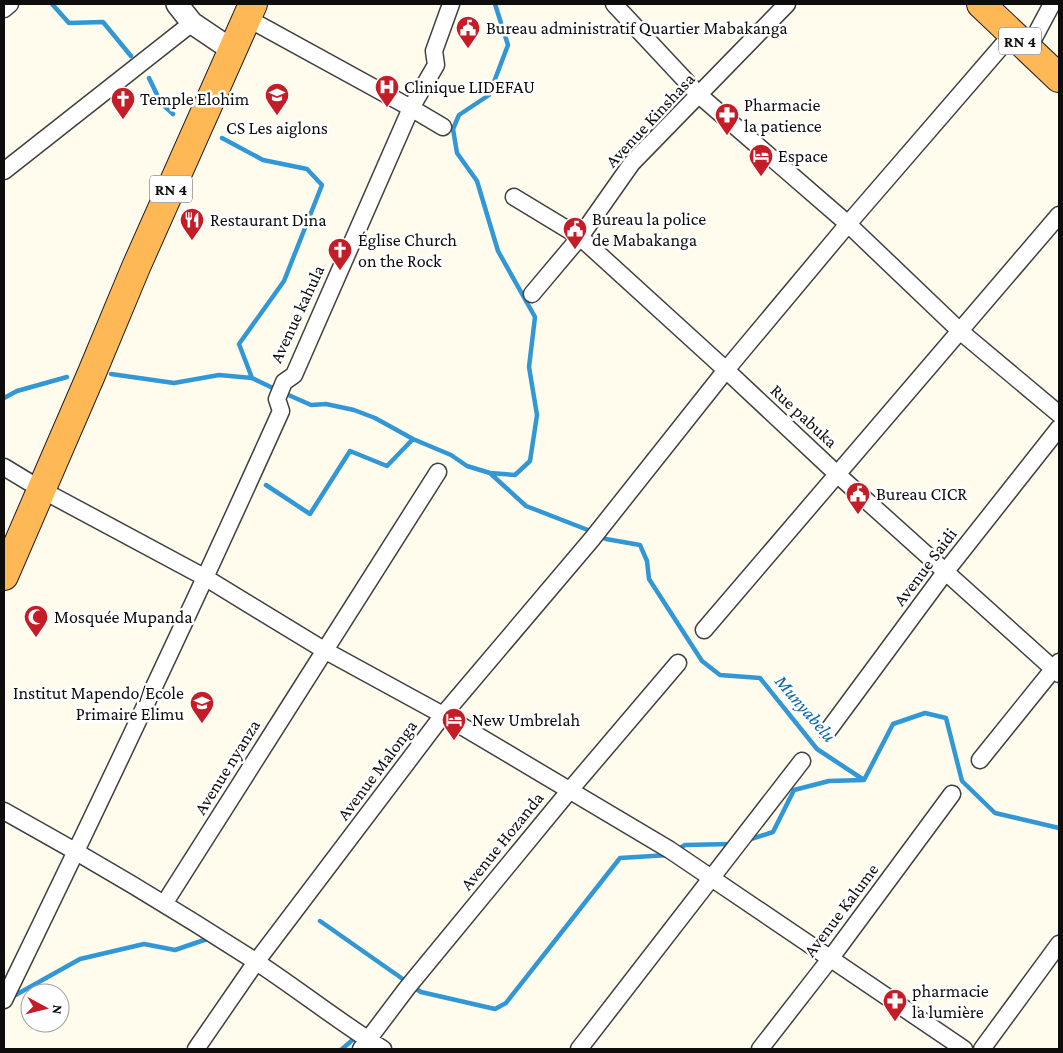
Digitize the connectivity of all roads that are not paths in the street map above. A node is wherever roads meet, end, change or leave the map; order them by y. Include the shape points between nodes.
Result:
1 (10, 4) edge
2 (177, 4) edge
3 (451, 4) edge
4 (614, 4) edge
5 (787, 4) edge
6 (981, 4) edge
7 (1052, 4) edge
8 (4, 9) edge
9 (250, 11) edge
10 (192, 23) junction
11 (1020, 41) junction
12 (232, 50) junction
13 (1059, 78) edge
14 (699, 95) junction
15 (411, 108) junction
16 (443, 127) dead end
17 (5, 168) edge
18 (514, 197) dead end
19 (1059, 215) edge
20 (848, 224) junction
21 (580, 238) junction
22 (532, 294) dead end
23 (961, 332) junction
24 (726, 370) junction
25 (1059, 414) edge
26 (1059, 428) edge
27 (4, 467) edge
28 (438, 472) dead end
29 (838, 476) junction
30 (42, 490) junction
31 (946, 571) junction
32 (4, 576) edge
33 (206, 578) junction
34 (704, 630) dead end
35 (324, 650) junction
36 (678, 663) dead end
37 (1057, 668) edge
38 (443, 715) junction
39 (826, 732) dead end
40 (980, 760) dead end
41 (802, 761) dead end
42 (570, 790) junction
43 (952, 794) dead end
44 (4, 811) edge
45 (77, 851) junction
46 (712, 878) junction
47 (164, 904) junction
48 (1059, 944) edge
49 (830, 959) junction
50 (256, 962) junction
51 (4, 1000) edge
52 (361, 1039) edge
53 (196, 1049) edge
54 (383, 1049) edge
55 (579, 1049) edge
56 (760, 1049) edge
57 (964, 1049) edge
58 (982, 1049) edge

1 - 8 street
2 - 10 street
3 - 15 street, Avenue kahula via 434,51 436,66
4 - 14 street
5 - 14 street, Avenue Kinshasa
6 - 11 highway, RN 4
7 - 11 street, Avenue Malonga
9 - 12 highway, RN 4
9 - 15 street
10 - 12 street
10 - 17 street
11 - 13 highway, RN 4
11 - 20 street, Avenue Malonga
12 - 30 highway, RN 4
14 - 20 street
14 - 21 street, Avenue Kinshasa via 632,163
15 - 16 street
15 - 33 street, Avenue kahula via 294,375 284,382 277,399 281,411
18 - 21 street, Rue pabuka
19 - 23 street
20 - 23 street
20 - 24 street, Avenue Malonga
21 - 22 street, Avenue Kinshasa
21 - 24 street, Rue pabuka
23 - 25 street
23 - 29 street
24 - 29 street, Rue pabuka
24 - 38 street, Avenue Malonga via 592,539
26 - 31 street, Avenue Saidi
27 - 30 street
28 - 35 street, Avenue nyanza
29 - 31 street, Rue pabuka
29 - 34 street
30 - 32 highway, RN 4
30 - 33 street
31 - 37 street, Rue pabuka
31 - 39 street, Avenue Saidi
33 - 35 street
33 - 45 street, Avenue kahula
35 - 38 street
35 - 47 street, Avenue nyanza
36 - 42 street, Avenue Hozanda
37 - 40 street
38 - 42 street
38 - 50 street, Avenue Malonga
41 - 46 street
42 - 46 street
42 - 52 street, Avenue Hozanda
43 - 49 street, Avenue Kalume
44 - 45 street
45 - 47 street
45 - 51 street, Avenue kahula
46 - 49 street
46 - 55 street
47 - 50 street
48 - 58 street
49 - 56 street, Avenue Kalume
49 - 57 street
50 - 52 street
50 - 53 street, Avenue Malonga
52 - 54 street

